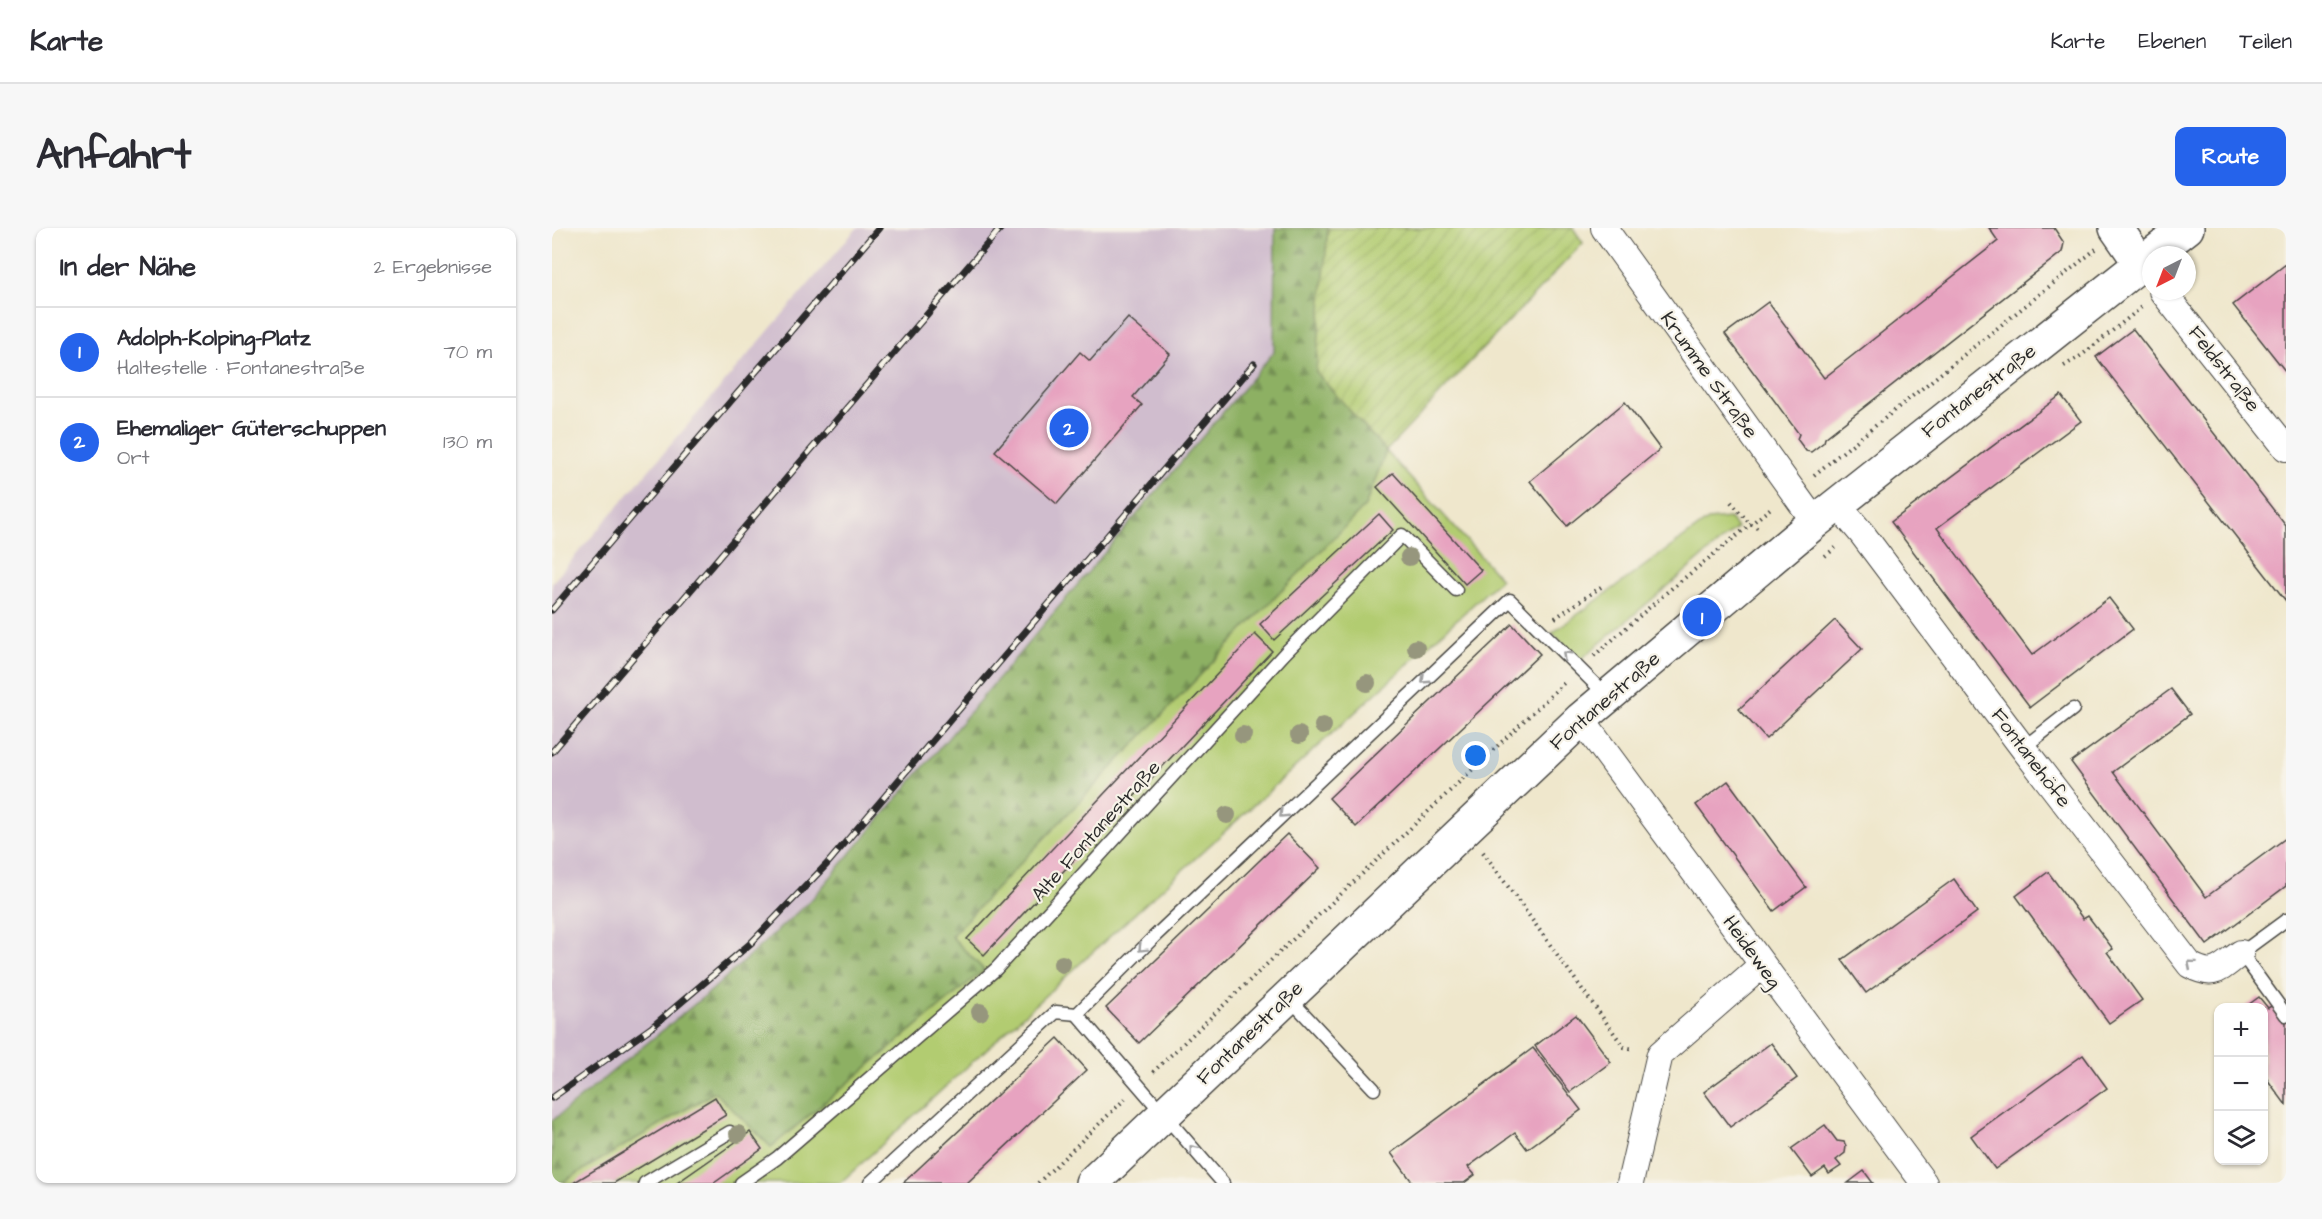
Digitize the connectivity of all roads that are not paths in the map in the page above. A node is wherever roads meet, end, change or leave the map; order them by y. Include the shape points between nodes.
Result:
1 (1604, 228) edge
2 (2187, 228) edge
3 (2117, 229) edge
4 (2167, 246) edge
5 (2142, 256) edge
6 (2142, 268) edge
7 (2157, 300) edge
8 (2286, 448) edge
9 (1826, 513) junction
10 (1456, 590) dead end
11 (1608, 696) junction
12 (2073, 709) dead end
13 (1581, 719) junction
14 (2023, 748) junction
15 (2286, 920) edge
16 (2241, 953) junction
17 (1762, 965) junction
18 (1288, 997) junction
19 (1077, 1014) junction
20 (2286, 1016) edge
21 (1374, 1089) dead end
22 (1163, 1115) junction
23 (729, 1132) dead end
24 (645, 1183) edge
25 (741, 1183) edge
26 (870, 1183) edge
27 (1092, 1183) edge
28 (1223, 1183) edge
29 (1630, 1183) edge
30 (1924, 1183) edge

1 - 9 street, Krumme Straße via 1793,492
2 - 4 street, Fontanestraße
3 - 5 street
6 - 9 street, Fontanestraße
7 - 8 street, Feldstraße
9 - 11 street, Fontanestraße
9 - 14 street, Fontanehöfe via 1857,530
10 - 25 lane, Alte Fontanestraße via 1401,534 1285,653 996,969 777,1158
11 - 13 street, Fontanestraße
11 -> 19 lane via 1510,600
12 - 14 lane
13 - 17 street, Heideweg
13 - 18 street, Fontanestraße
16 -> 14 street, Fontanehöfe via 2210,973 2190,966
15 - 16 lane, Fontanehöfe
16 - 20 lane
17 - 29 street via 1660,1054
17 - 30 street, Heideweg
18 - 21 lane
18 - 22 street, Fontanestraße
19 - 22 lane
19 - 26 lane via 1056,1012
22 - 27 street, Fontanestraße
28 -> 22 lane
23 - 24 lane

